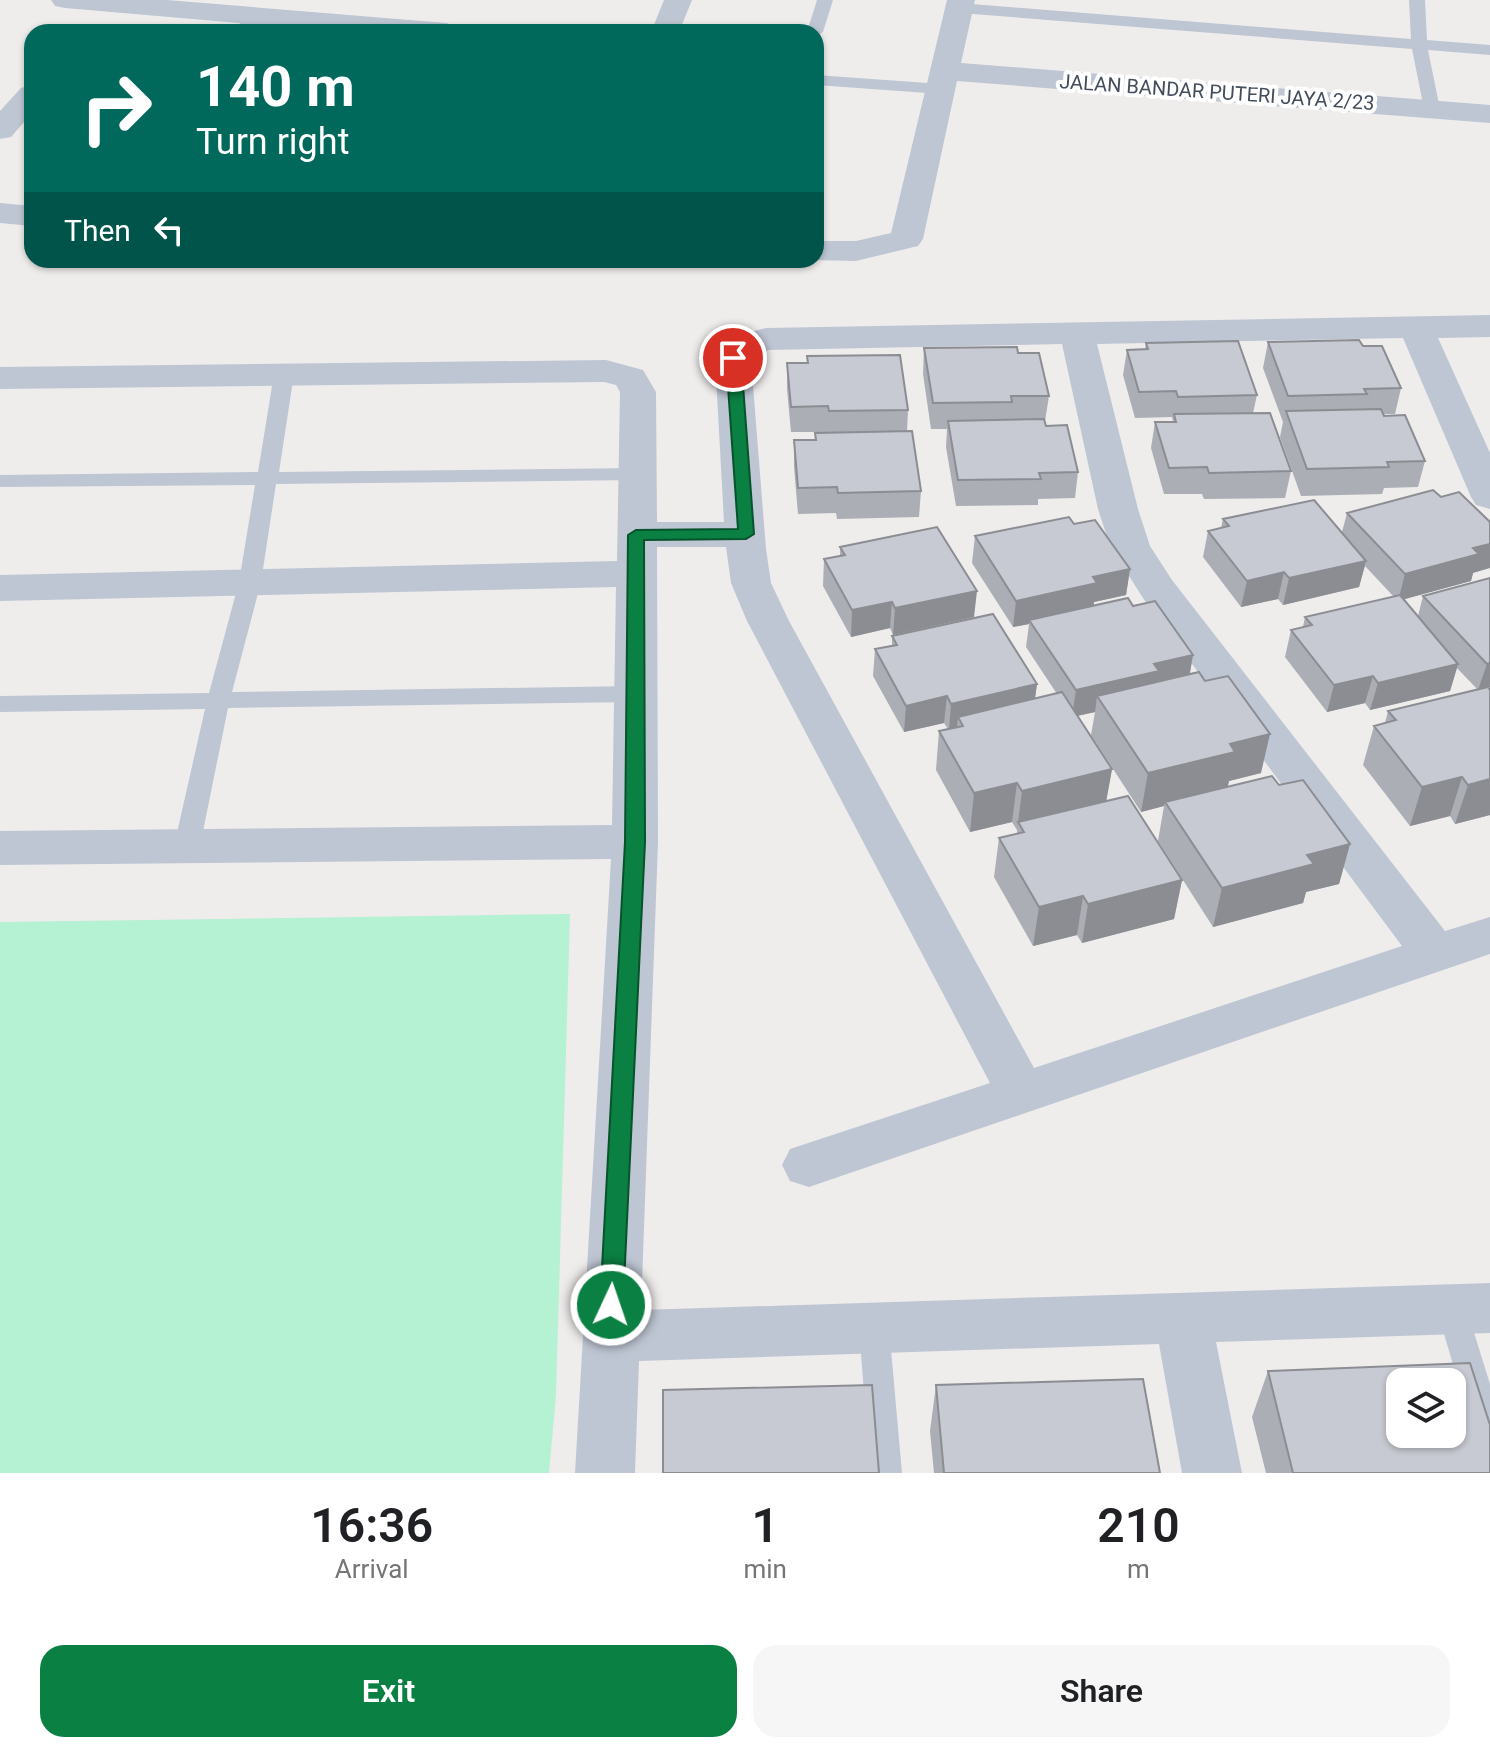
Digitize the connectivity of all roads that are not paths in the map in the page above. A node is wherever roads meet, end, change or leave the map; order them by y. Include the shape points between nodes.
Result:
1 (65, 0) edge
2 (678, 0) edge
3 (825, 0) edge
4 (1417, 0) edge
5 (113, 4) junction
6 (960, 4) edge
7 (236, 15) edge
8 (95, 24) edge
9 (325, 24) edge
10 (668, 24) edge
11 (818, 24) edge
12 (1419, 44) junction
13 (1490, 50) edge
14 (824, 80) edge
15 (943, 80) junction
16 (24, 103) edge
17 (1432, 109) junction
18 (1490, 114) edge
19 (0, 130) edge
20 (0, 213) edge
21 (24, 215) edge
22 (824, 251) edge
23 (1490, 326) edge
24 (1416, 327) junction
25 (1077, 333) junction
26 (284, 374) junction
27 (0, 378) edge
28 (639, 474) junction
29 (267, 478) junction
30 (0, 481) edge
31 (1490, 497) edge
32 (746, 534) junction
33 (636, 554) junction
34 (250, 582) junction
35 (0, 588) edge
36 (635, 694) junction
37 (218, 702) junction
38 (0, 704) edge
39 (635, 842) junction
40 (187, 846) junction
41 (0, 848) edge
42 (1490, 935) edge
43 (1434, 953) junction
44 (1022, 1094) junction
45 (809, 1165) dead end
46 (1471, 1309) edge
47 (1183, 1318) junction
48 (874, 1327) junction
49 (610, 1336) junction
50 (1490, 1436) edge
51 (605, 1473) edge
52 (886, 1473) edge
53 (1212, 1473) edge

1 - 5 street
2 - 10 street
3 - 11 lane
4 - 12 lane
5 - 7 street
5 - 8 street
6 - 12 lane
6 - 15 street
7 - 9 street
12 - 13 lane
12 - 17 lane
14 - 15 lane
15 - 17 street, JALAN BANDAR PUTERI JAYA 2/23
15 - 22 street via 906,239 856,251
16 - 19 street
17 - 18 street, JALAN BANDAR PUTERI JAYA 2/23
20 - 21 street
23 - 24 street
24 - 25 street
24 - 31 street
25 - 32 street via 766,339 744,346 733,358
25 - 43 street via 1130,546 1157,589
26 - 27 street
26 - 28 street via 606,371 630,378 638,392
26 - 29 lane
28 - 29 lane
28 - 33 street
29 - 30 lane
29 - 34 lane
32 - 33 street
32 - 44 street via 751,583 768,621
33 - 34 street
33 - 36 street
34 - 35 street
34 - 37 lane
36 - 37 lane
36 - 39 street
37 - 38 lane
37 - 40 lane
39 - 40 street
39 - 49 street
40 - 41 street
42 - 43 street
43 - 44 street
44 - 45 street
46 - 47 street
46 - 50 lane
47 - 48 street
47 - 53 street
48 - 49 street
48 - 52 lane
49 - 51 street

